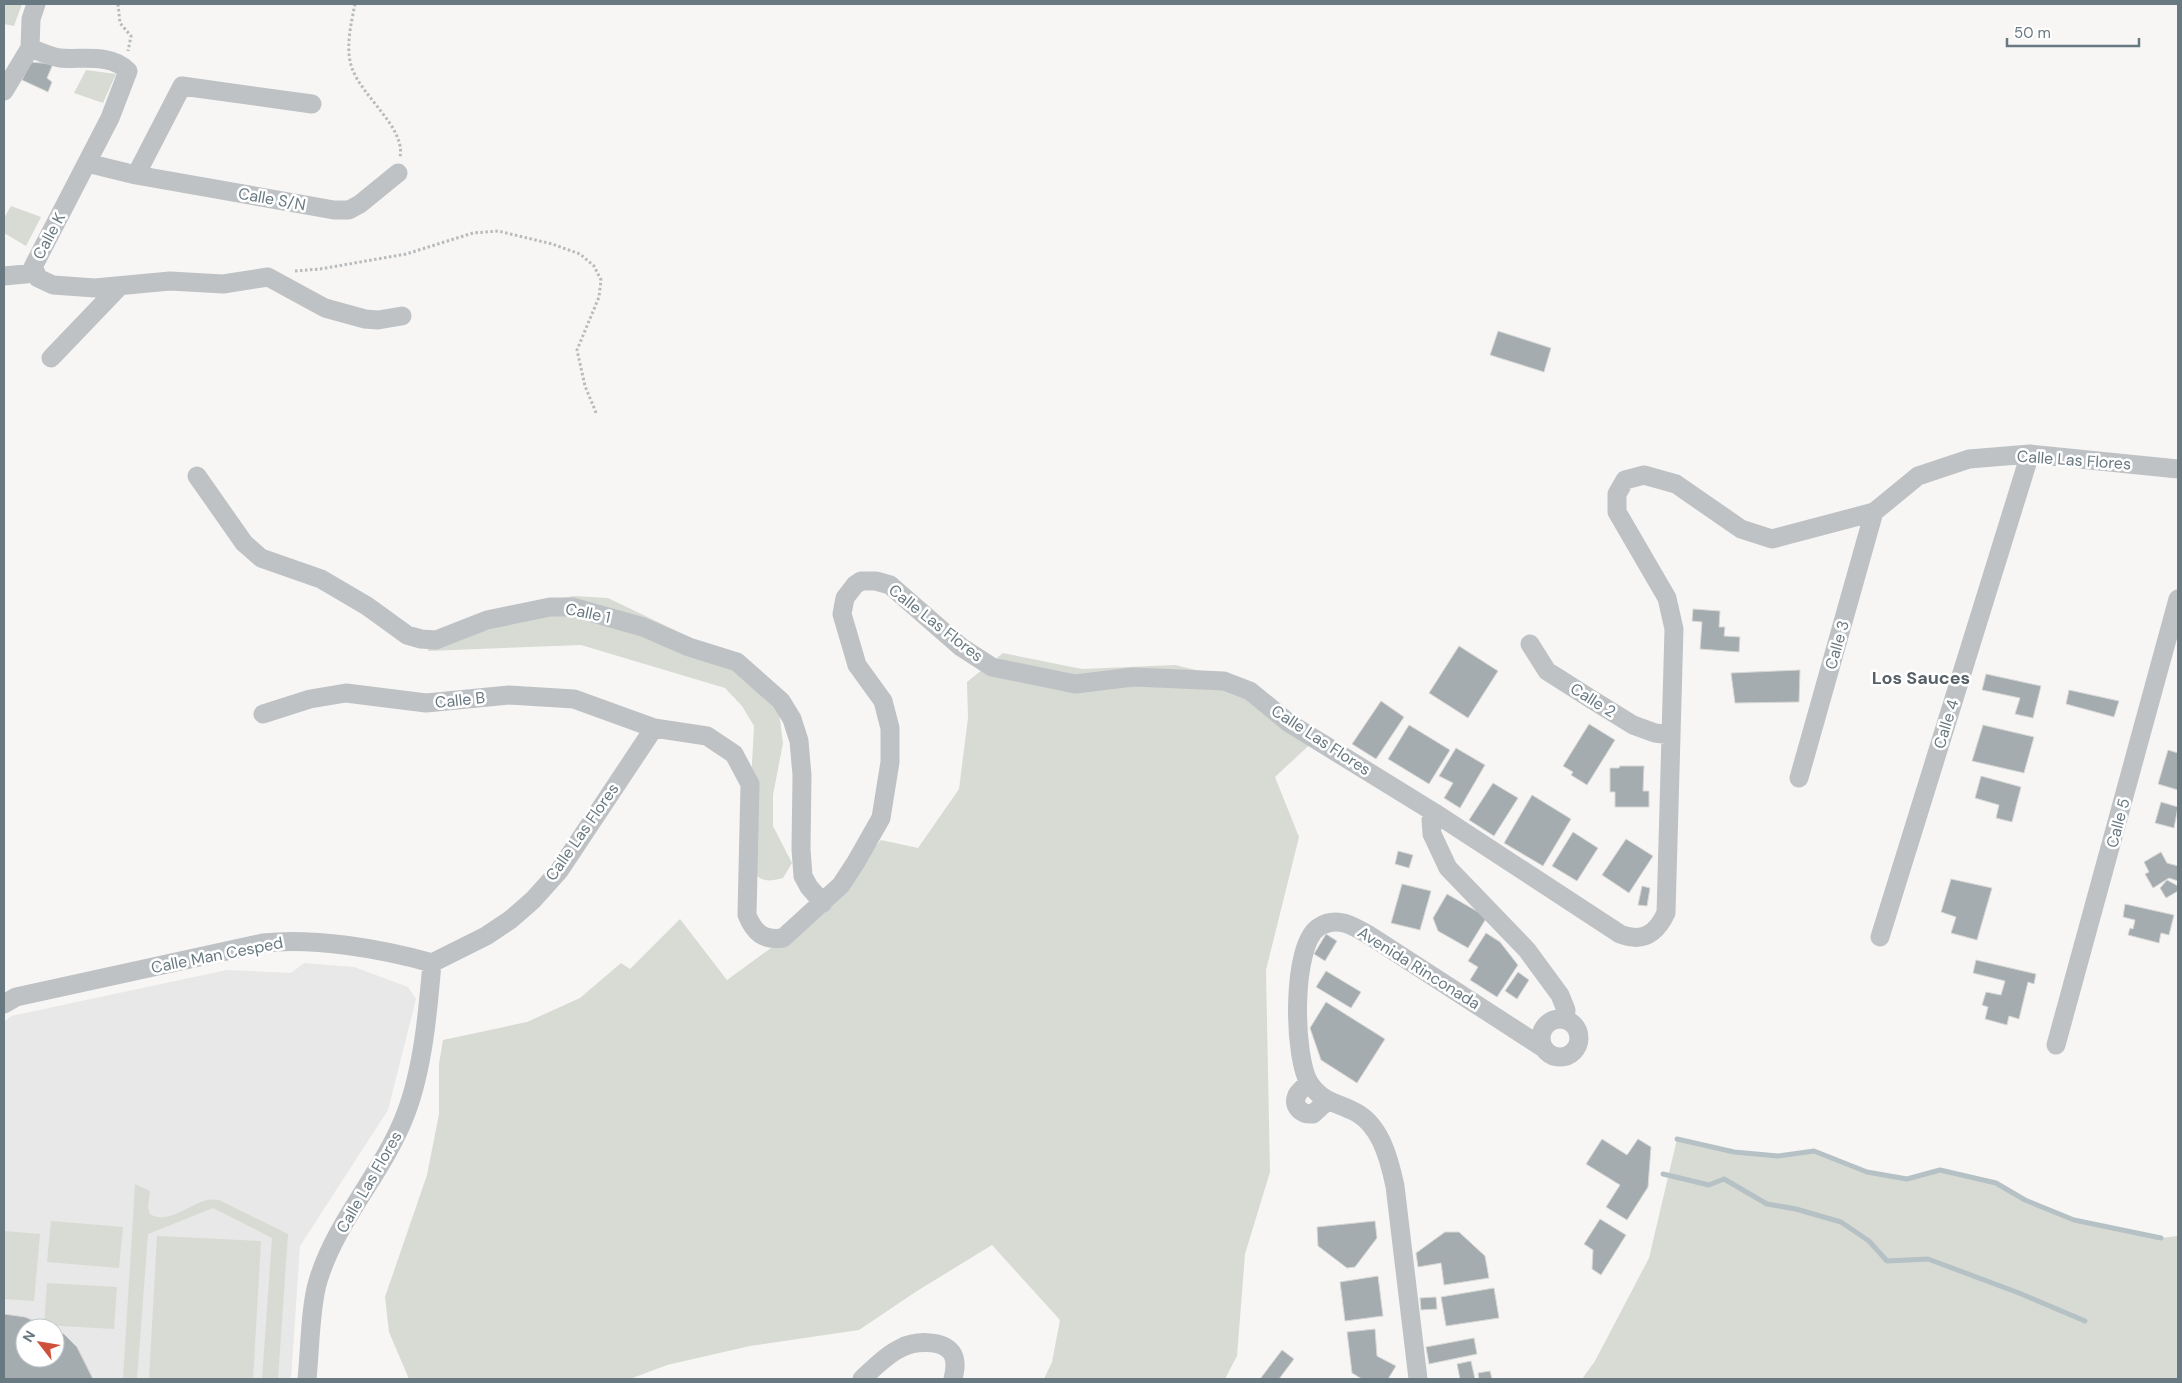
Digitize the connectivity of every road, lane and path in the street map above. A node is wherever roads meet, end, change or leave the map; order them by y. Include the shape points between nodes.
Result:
1 (36, 4) edge
2 (118, 4) edge
3 (355, 4) edge
4 (30, 48) junction
5 (125, 67) junction
6 (4, 91) edge
7 (312, 104) dead end
8 (87, 163) junction
9 (398, 173) joint
10 (136, 175) junction
11 (36, 273) junction
12 (4, 276) edge
13 (268, 277) junction
14 (120, 286) junction
15 (402, 316) dead end
16 (51, 358) dead end
17 (597, 415) dead end
18 (2030, 454) junction
19 (2178, 468) edge
20 (197, 476) dead end
21 (1874, 512) junction
22 (2178, 599) edge
23 (1530, 644) dead end
24 (263, 714) dead end
25 (654, 728) junction
26 (1670, 735) junction
27 (1799, 778) dead end
28 (1434, 813) junction
29 (823, 903) junction
30 (1880, 937) dead end
31 (432, 963) junction
32 (4, 1004) edge
33 (2056, 1045) dead end
34 (1309, 1083) junction
35 (1327, 1101) junction
36 (307, 1379) edge
37 (862, 1379) edge
38 (953, 1379) edge
39 (1418, 1379) edge

1 - 4 street via 30,19
2 - 5 path via 120,23 131,36
3 - 9 path via 350,30 351,66 360,87 395,130 402,151
4 - 5 street via 58,58 98,59
4 - 6 street
5 - 8 street, Calle K via 128,71 122,88
7 - 10 street via 182,86
8 - 10 street, Calle S/N
8 - 11 street, Calle K via 33,267
9 - 10 street, Calle S/N via 349,210
11 - 12 street
11 - 14 street, Calle K via 38,278 53,285
13 - 14 street, Calle K via 223,284 170,281
13 - 15 street via 326,308 364,319
13 - 17 path via 406,254 473,233 498,231 580,254 594,266 601,280 599,297 577,350 585,386
14 - 16 street
18 - 19 street, Calle Las Flores
18 - 21 street, Calle Las Flores via 1969,459 1918,476
18 - 30 street, Calle 4
20 - 29 street, Calle 1 via 244,543 261,558 321,579 407,635 436,640 487,620 550,607 572,607 643,627 689,647 737,662 781,701 800,741 803,876
21 - 26 street, Calle Las Flores via 1772,539 1741,529 1676,484 1644,475 1625,480 1616,494 1617,512 1667,598 1674,629
21 - 27 street, Calle 3
22 - 33 street, Calle 5
23 - 26 street, Calle 2 via 1547,671 1590,699 1633,725
24 - 25 street, Calle B via 310,699 346,693 426,704 509,695 574,699
25 - 29 street, Calle Las Flores via 707,736 734,754 743,767 750,784 747,915 752,928 766,938 783,938
25 - 31 street, Calle Las Flores via 559,871 533,900 486,936
26 - 28 street, Calle Las Flores via 1666,913 1660,925 1646,937 1620,934
28 - 29 street, Calle Las Flores via 1289,723 1250,691 1224,681 1133,677 1075,684 992,667 961,647 890,585 864,580 855,585 845,598 843,620 856,665 883,702 890,728 890,762 881,818 841,885
28 - 34 street, Avenida Rinconada via 1432,834 1448,868 1527,950 1560,994 1566,1010 1546,1030 1356,928 1345,923 1329,923 1310,935 1301,960 1297,1014
31 - 32 street, Calle Man Cesped via 399,954 282,941 16,997
31 - 36 street, Calle Las Flores via 427,1022 407,1111 396,1138 342,1226 318,1281
34 - 35 street
34 - 35 street via 1296,1098 1300,1111 1313,1114
35 - 39 street via 1353,1110 1369,1122 1380,1137 1390,1163 1396,1186
37 - 38 street via 900,1348 923,1343 942,1346 952,1353 956,1367

